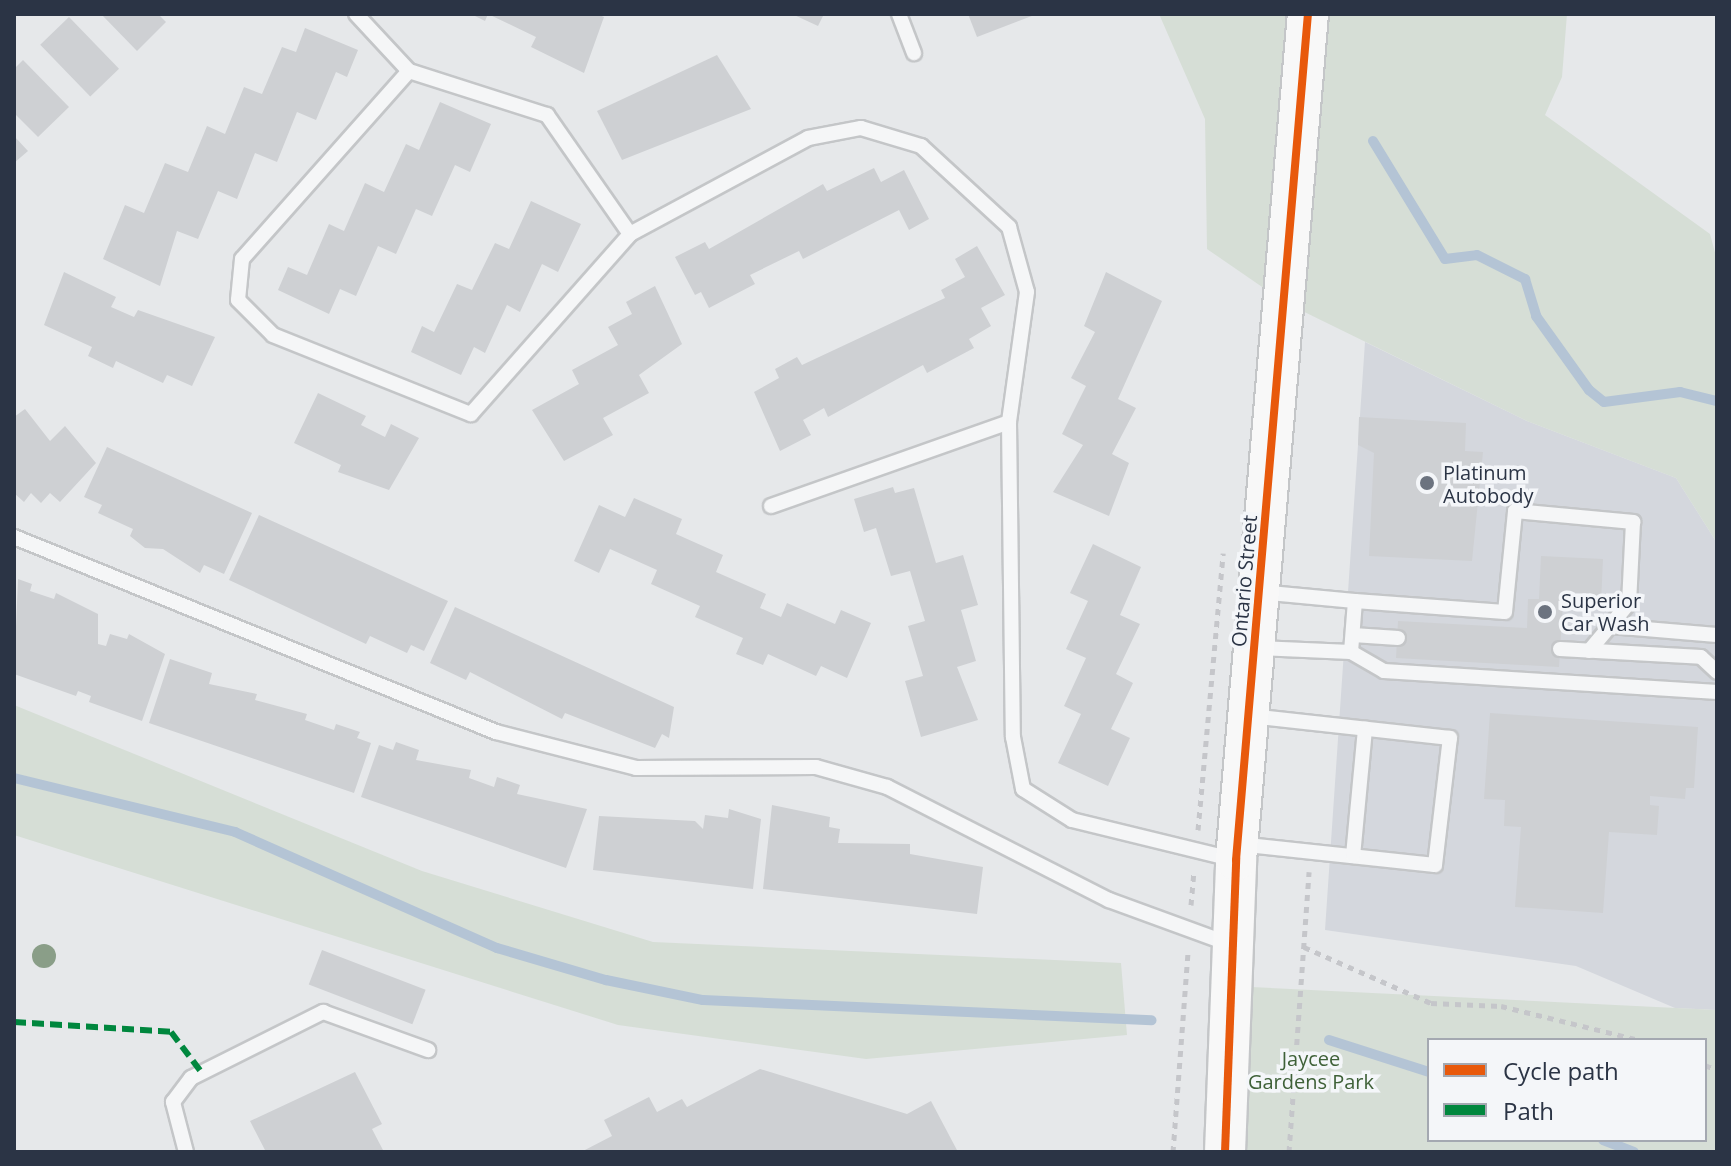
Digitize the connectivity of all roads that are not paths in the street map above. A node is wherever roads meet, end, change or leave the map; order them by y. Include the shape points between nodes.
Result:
1 (356, 14) edge
2 (899, 14) edge
3 (1308, 14) edge
4 (914, 53) dead end
5 (409, 71) junction
6 (630, 234) junction
7 (1009, 422) junction
8 (771, 506) dead end
9 (14, 537) edge
10 (1259, 592) junction
11 (1355, 601) junction
12 (1610, 626) junction
13 (1353, 635) junction
14 (1717, 635) edge
15 (1398, 638) dead end
16 (1254, 647) junction
17 (1560, 649) dead end
18 (1589, 651) junction
19 (1351, 652) junction
20 (1717, 672) edge
21 (1717, 692) edge
22 (1248, 716) junction
23 (1365, 729) junction
24 (1237, 852) junction
25 (1353, 856) junction
26 (1234, 946) junction
27 (428, 1050) dead end
28 (186, 1152) edge
29 (1225, 1152) edge

1 - 5 lane
2 - 4 lane
3 - 10 main road, Ontario Street
5 - 6 lane via 547,115
5 - 6 lane via 242,259 238,300 273,335 471,414
6 - 7 lane via 808,138 861,128 921,146 1009,227 1021,253 1027,292
7 - 8 lane
7 - 24 lane via 1013,737 1023,789 1072,820
9 - 26 lane via 496,732 636,768 816,767 887,787 1109,900
10 - 11 lane
10 - 16 main road, Ontario Street
11 - 12 lane via 1505,612 1515,511 1633,522 1629,603
11 - 13 lane
12 - 14 lane
12 - 18 lane
13 - 15 lane
13 - 19 lane
16 - 19 lane
16 - 22 main road, Ontario Street
17 - 18 lane
18 - 20 lane via 1701,657
19 - 21 lane via 1384,671
22 - 23 lane
22 - 24 main road, Ontario Street
23 - 25 lane
23 - 25 lane via 1450,738 1435,865
24 - 25 lane
24 - 26 main road, Ontario Street
26 - 29 main road, Ontario Street
27 - 28 lane via 323,1012 191,1078 173,1102

